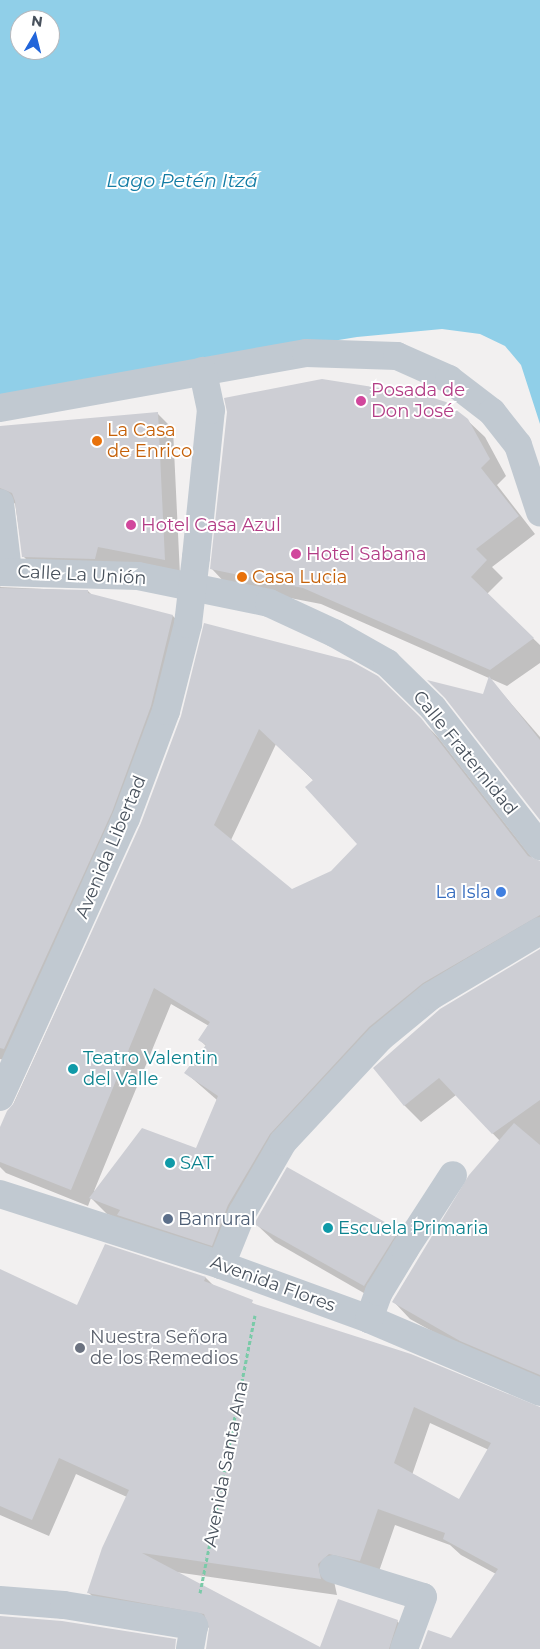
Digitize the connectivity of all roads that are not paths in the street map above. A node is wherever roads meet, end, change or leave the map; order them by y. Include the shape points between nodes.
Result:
1 (203, 371) junction
2 (0, 408) edge
3 (0, 503) edge
4 (540, 512) edge
5 (4, 572) edge
6 (193, 587) junction
7 (540, 846) edge
8 (540, 930) edge
9 (0, 1097) edge
10 (453, 1175) dead end
11 (0, 1194) edge
12 (221, 1265) junction
13 (369, 1319) junction
14 (540, 1392) edge
15 (333, 1569) dead end
16 (0, 1600) edge
17 (192, 1638) edge
18 (404, 1649) edge

1 - 2 street
1 - 4 street via 306,353 397,356 450,379 492,412 518,446
1 - 6 street, Avenida Libertad via 211,410
3 - 5 street
5 - 6 street, Calle La Unión via 138,576
6 - 7 street, Calle Fraternidad via 269,603 386,662 433,708
6 - 9 street, Avenida Libertad via 188,624 166,711 126,818
8 - 12 street via 431,996 380,1038 284,1142 251,1197
10 - 13 street via 379,1292
11 - 12 street, Avenida Flores
12 - 13 street, Avenida Flores
13 - 14 street, Avenida Flores
15 - 18 street via 423,1597
16 - 17 street via 64,1605

